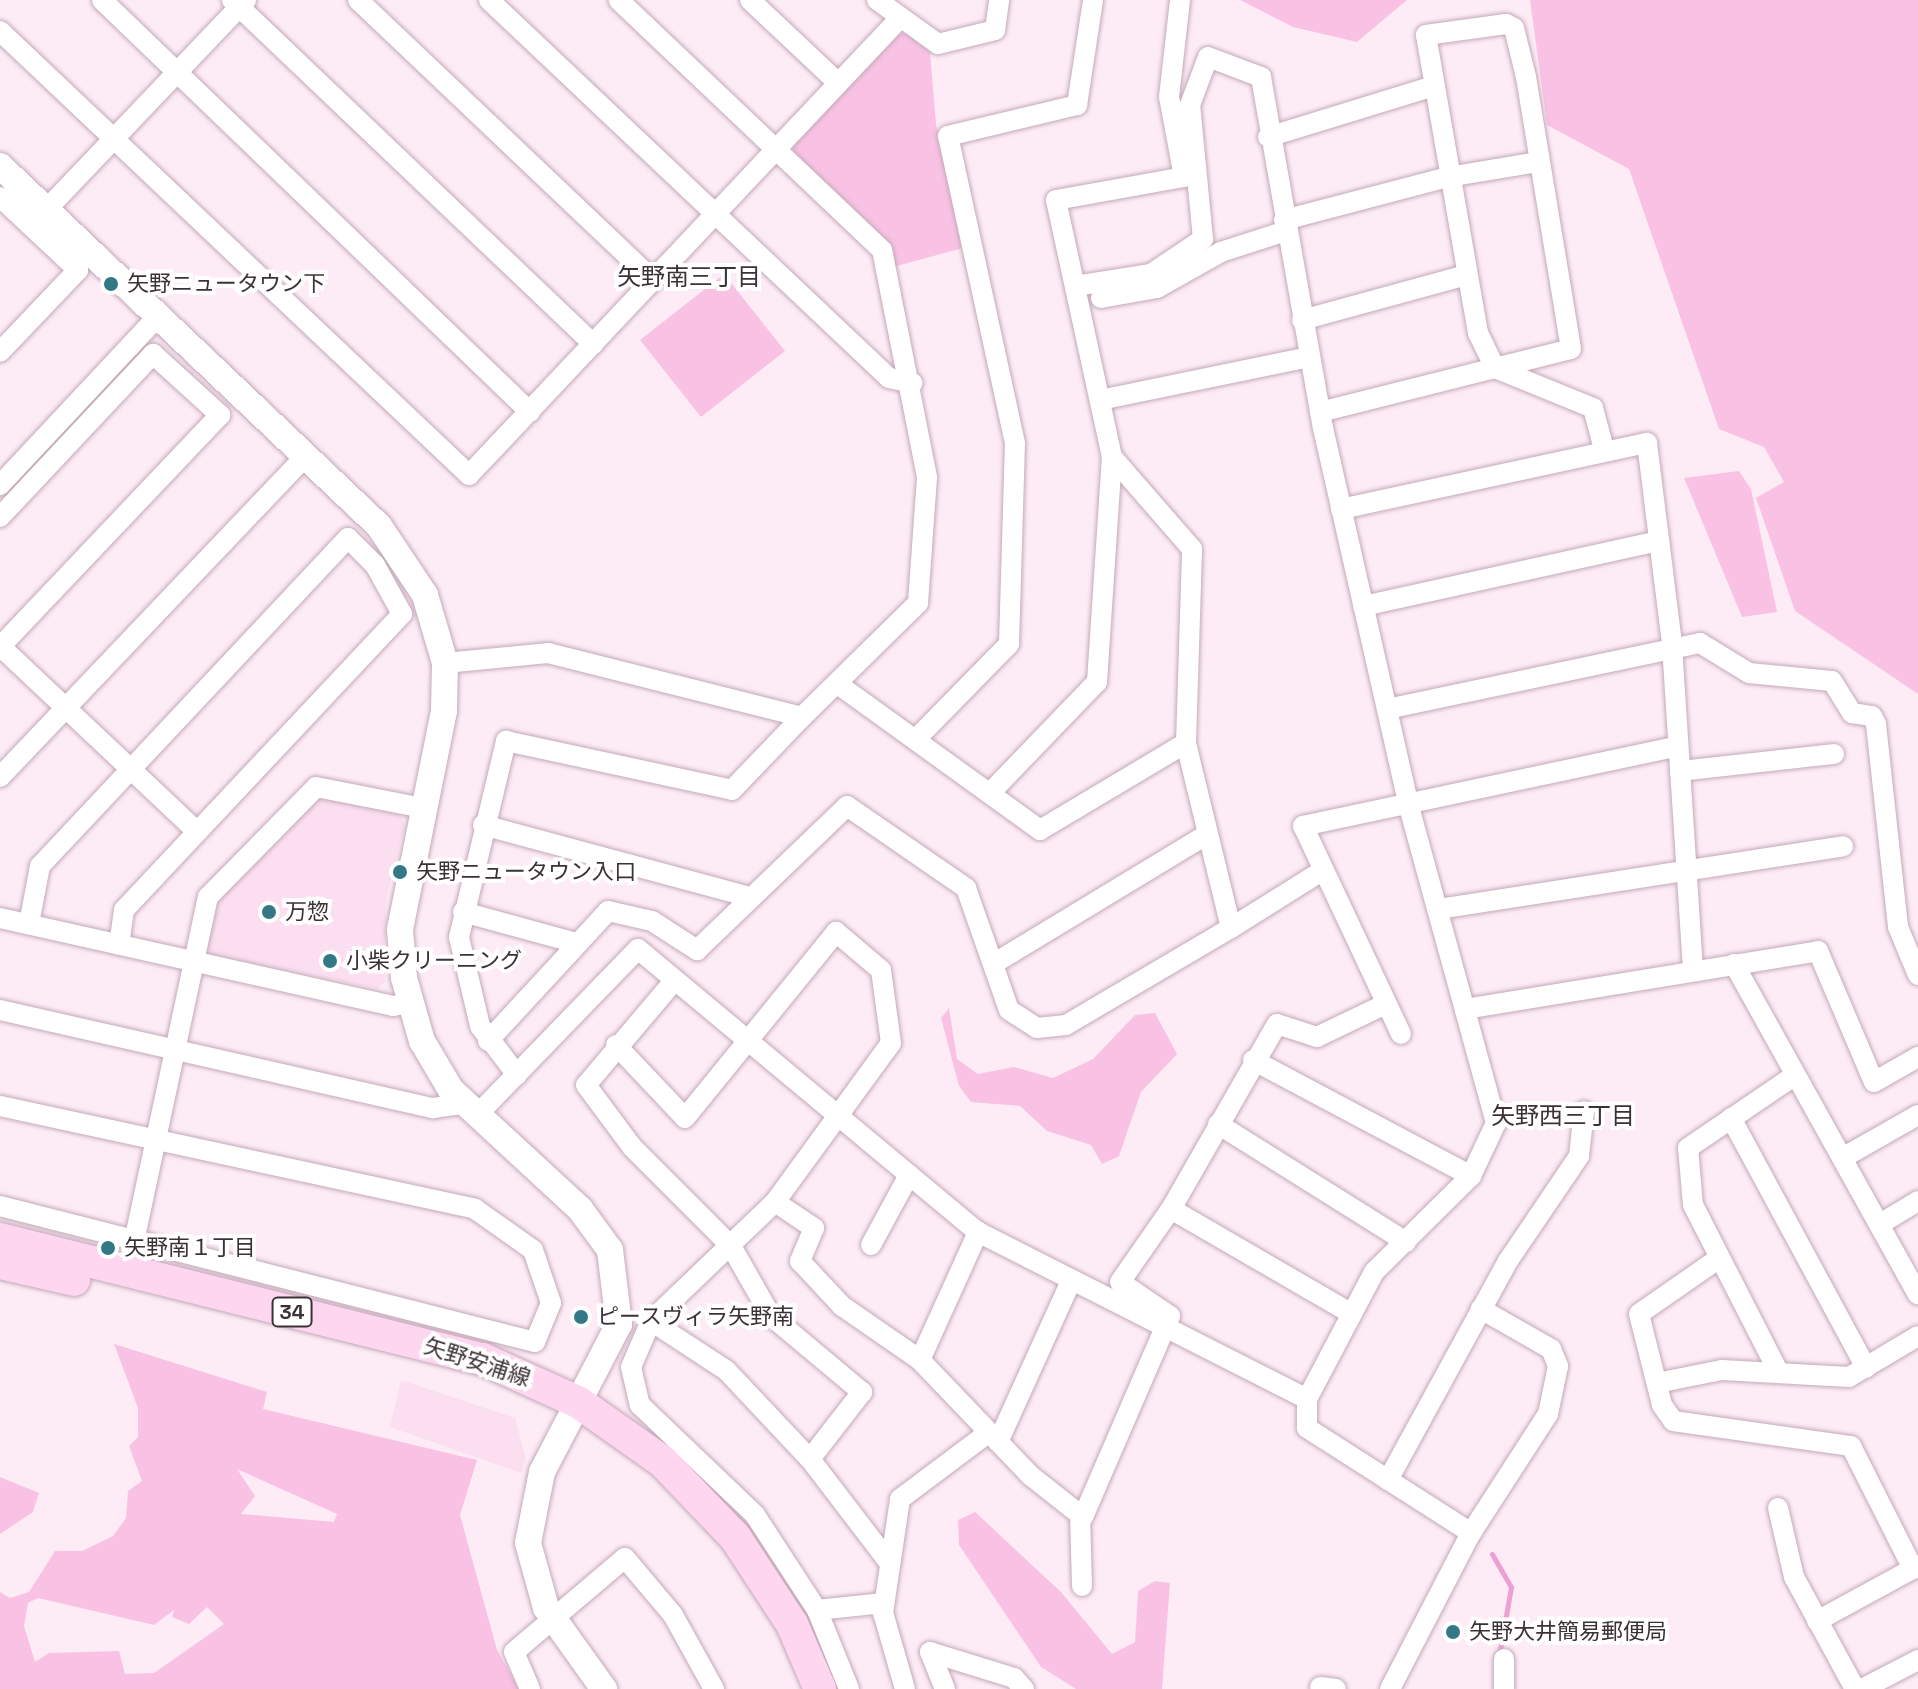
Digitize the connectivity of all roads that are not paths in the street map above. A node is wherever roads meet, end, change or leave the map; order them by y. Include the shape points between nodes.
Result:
1 (102, 0) edge
2 (358, 0) edge
3 (489, 0) edge
4 (619, 0) edge
5 (750, 0) edge
6 (877, 0) edge
7 (999, 0) edge
8 (1093, 0) edge
9 (1180, 0) edge
10 (239, 2) edge
11 (898, 20) junction
12 (0, 31) edge
13 (178, 73) junction
14 (837, 82) junction
15 (1434, 86) junction
16 (114, 137) junction
17 (1268, 137) junction
18 (778, 149) junction
19 (1539, 162) junction
20 (0, 166) edge
21 (1448, 177) junction
22 (4, 209) edge
23 (46, 210) junction
24 (715, 215) junction
25 (1285, 226) junction
26 (1466, 275) junction
27 (653, 280) junction
28 (1075, 286) junction
29 (1101, 298) dead end
30 (157, 317) junction
31 (1302, 320) junction
32 (593, 344) junction
33 (0, 352) edge
34 (1309, 357) junction
35 (1495, 368) junction
36 (912, 383) junction
37 (1100, 400) junction
38 (530, 412) junction
39 (1320, 412) junction
40 (1604, 449) junction
41 (307, 455) junction
42 (1112, 457) junction
43 (0, 485) edge
44 (1341, 509) junction
45 (0, 517) edge
46 (1659, 541) junction
47 (1363, 606) junction
48 (1672, 645) junction
49 (0, 647) edge
50 (445, 663) junction
51 (839, 685) junction
52 (66, 709) junction
53 (1387, 709) junction
54 (802, 717) junction
55 (917, 738) junction
56 (1186, 743) junction
57 (1678, 746) junction
58 (1834, 754) dead end
59 (132, 770) junction
60 (1680, 771) junction
61 (0, 777) edge
62 (991, 792) junction
63 (1409, 807) junction
64 (423, 808) junction
65 (483, 825) junction
66 (195, 830) junction
67 (1208, 834) junction
68 (1843, 846) dead end
69 (1686, 870) junction
70 (1322, 871) junction
71 (749, 897) junction
72 (1438, 909) junction
73 (463, 912) junction
74 (0, 918) edge
75 (29, 924) junction
76 (1231, 928) junction
77 (576, 943) junction
78 (119, 945) junction
79 (195, 963) junction
80 (993, 964) junction
81 (1734, 964) junction
82 (1693, 970) junction
83 (1918, 975) edge
84 (674, 981) junction
85 (410, 1003) junction
86 (1386, 1004) junction
87 (1465, 1009) junction
88 (0, 1010) edge
89 (1401, 1034) dead end
90 (488, 1041) junction
91 (750, 1043) junction
92 (616, 1045) junction
93 (177, 1050) junction
94 (1918, 1057) edge
95 (1253, 1060) junction
96 (517, 1075) junction
97 (1794, 1076) junction
98 (0, 1106) edge
99 (470, 1109) junction
100 (1584, 1111) dead end
101 (1918, 1115) edge
102 (831, 1116) junction
103 (1731, 1118) junction
104 (1218, 1124) junction
105 (157, 1143) junction
106 (1844, 1157) junction
107 (909, 1175) junction
108 (1471, 1176) junction
109 (1918, 1201) edge
110 (775, 1202) junction
111 (0, 1206) edge
112 (1171, 1209) junction
113 (1880, 1224) junction
114 (978, 1232) junction
115 (135, 1237) junction
116 (1406, 1242) junction
117 (871, 1245) dead end
118 (731, 1246) junction
119 (1718, 1259) junction
120 (1, 1262) edge
121 (1070, 1283) junction
122 (1918, 1294) edge
123 (1481, 1309) junction
124 (1352, 1314) junction
125 (651, 1321) junction
126 (1165, 1328) junction
127 (1918, 1336) edge
128 (920, 1360) junction
129 (1866, 1368) junction
130 (1778, 1371) junction
131 (1657, 1383) junction
132 (1307, 1399) junction
133 (572, 1411) junction
134 (993, 1437) junction
135 (810, 1459) junction
136 (1388, 1480) junction
137 (1778, 1508) dead end
138 (1080, 1514) junction
139 (1471, 1533) junction
140 (888, 1561) junction
141 (1915, 1567) edge
142 (1082, 1586) dead end
143 (884, 1603) junction
144 (817, 1610) junction
145 (553, 1620) junction
146 (1817, 1621) junction
147 (895, 1650) junction
148 (1504, 1659) dead end
149 (1918, 1660) edge
150 (530, 1689) edge
151 (604, 1689) edge
152 (714, 1689) edge
153 (798, 1689) edge
154 (820, 1689) edge
155 (849, 1689) edge
156 (905, 1689) edge
157 (921, 1689) edge
158 (945, 1689) edge
159 (1024, 1689) edge
160 (1390, 1689) edge
161 (1504, 1689) edge
162 (1855, 1689) edge
163 (1862, 1689) edge

1 - 13 street
2 - 27 street
3 - 24 street
4 - 18 street
5 - 14 street
6 - 11 street
7 - 11 street via 995,30 938,44
8 - 55 street via 1077,105 948,136 1015,443 1009,644
9 - 28 street via 1169,97 1184,177 1056,200
10 - 13 street
10 - 32 street
11 - 14 street
12 - 16 street
13 - 16 street
13 - 38 street
14 - 18 street
15 - 17 street
15 - 19 street via 1426,35 1514,28
15 - 21 street
16 - 23 street
16 - 38 street via 469,475
17 - 25 street
17 - 28 street via 1261,77 1208,57 1190,105 1203,239 1151,274
18 - 24 street
18 - 36 street via 882,250
19 - 21 street
19 - 35 street via 1571,349
20 - 23 street
21 - 25 street
21 - 26 street
22 - 33 street via 78,270
23 - 30 street
24 - 27 street
24 - 36 street via 889,378
25 - 29 street via 1221,252 1157,288
25 - 31 street
26 - 31 street
26 - 35 street via 1478,333
27 - 32 street
28 - 37 street
30 - 41 street
30 - 43 street
31 - 34 street
32 - 38 street
34 - 37 street
34 - 39 street
35 - 39 street
35 - 40 street via 1593,408
36 - 51 street via 927,477 918,603
37 - 42 street
39 - 44 street
40 - 44 street
40 - 46 street via 1647,443
41 - 50 street via 406,558
41 - 52 street
42 - 56 street via 1192,549
42 - 62 street via 1097,682
44 - 47 street
45 - 49 street via 153,354 220,415
46 - 47 street
46 - 48 street
47 - 53 street
48 - 53 street
48 - 57 street
48 - 83 street via 1700,643 1749,673 1832,681 1852,713 1872,716 1898,927
49 - 52 street
50 - 54 street via 548,653
50 - 64 street via 444,711
51 - 54 street
51 - 55 street
52 - 59 street
52 - 61 street
53 - 63 street
54 - 65 street via 732,790 506,741
55 - 62 street
56 - 62 street via 1040,830
56 - 67 street
57 - 60 street
57 - 63 street
58 - 60 street
59 - 66 street
59 - 66 street via 348,538 375,565 402,614
59 - 75 street via 40,866
60 - 69 street
63 - 70 street via 1303,826
63 - 72 street
64 - 79 street via 316,787 208,897
64 - 85 street via 400,930
65 - 71 street
65 - 73 street
66 - 78 street via 124,910
67 - 76 street
67 - 80 street
68 - 69 street
69 - 72 street
69 - 82 street
70 - 76 street
70 - 86 street
71 - 77 street via 697,950 652,921 608,911
71 - 80 street via 847,806 966,888
72 - 87 street
73 - 77 street
73 - 90 street via 460,960
74 - 75 street
75 - 78 street
76 - 80 street via 1066,1025 1037,1028 1009,1010
77 - 90 street
78 - 79 street
79 - 85 street via 393,1006
79 - 93 street
81 - 82 street
81 - 94 street via 1818,951 1874,1082
81 - 97 street
82 - 87 street
84 - 91 street
84 - 92 street
84 - 96 street via 638,949
85 - 99 street via 422,1041
86 - 89 street
86 - 95 street via 1317,1037 1277,1024
87 - 108 street via 1496,1123
88 - 93 street
90 - 96 street
91 - 92 street via 685,1118
91 - 102 street
91 - 102 street via 836,932 881,970 891,1043
92 - 118 street via 586,1085 632,1147
93 - 99 street via 433,1108
93 - 105 street
95 - 104 street
95 - 108 street
96 - 99 street
97 - 103 street
97 - 106 street
98 - 105 street
99 - 133 street via 580,1209 610,1250 619,1324
100 - 123 street via 1579,1156
101 - 106 street
102 - 107 street
102 - 110 street
103 - 119 street via 1688,1148 1693,1205
103 - 129 street
104 - 112 street
104 - 116 street
105 - 115 street
105 - 115 street via 493,1217 543,1265 546,1325 535,1342
106 - 113 street
107 - 114 street
107 - 117 street
108 - 116 street
109 - 113 street
110 - 118 street
110 - 128 street via 814,1228 800,1261 842,1306
111 - 115 street
112 - 124 street
112 - 126 street via 1120,1282 1170,1316
113 - 122 street
114 - 121 street
114 - 128 street
116 - 124 street via 1374,1272
118 - 125 street
118 - 135 street via 771,1316 862,1392
119 - 130 street
119 - 131 street via 1639,1314
120 - 133 main road, 矢野安浦線 / 34 via 483,1359
121 - 126 street
121 - 134 street
123 - 136 street
123 - 139 street via 1551,1349 1558,1366 1548,1414
124 - 132 street
125 - 135 street via 726,1370
125 - 144 street via 631,1367 640,1405 684,1440 755,1515
126 - 132 street
126 - 138 street
127 - 129 street
128 - 134 street
129 - 130 street via 1849,1377
130 - 131 street via 1722,1370
131 - 141 street via 1673,1421 1851,1446
132 - 136 street via 1307,1428
133 - 145 street via 536,1487 528,1543 534,1581
133 - 153 main road, 矢野安浦線 / 34 via 697,1525 757,1605
133 - 154 main road, 矢野安浦線 / 34 via 663,1462 735,1537 792,1624
134 - 138 street
134 - 140 street via 900,1499
135 - 140 street
136 - 139 street
137 - 146 street via 1794,1577
138 - 142 street
139 - 160 street
140 - 143 street
141 - 146 street
143 - 144 street
143 - 147 street
144 - 155 street
145 - 150 street via 514,1652
145 - 151 street
145 - 152 street via 625,1558 673,1615
146 - 162 street
147 - 156 street
147 - 157 street
148 - 161 street
149 - 163 street
158 - 159 street via 930,1652 1014,1678

